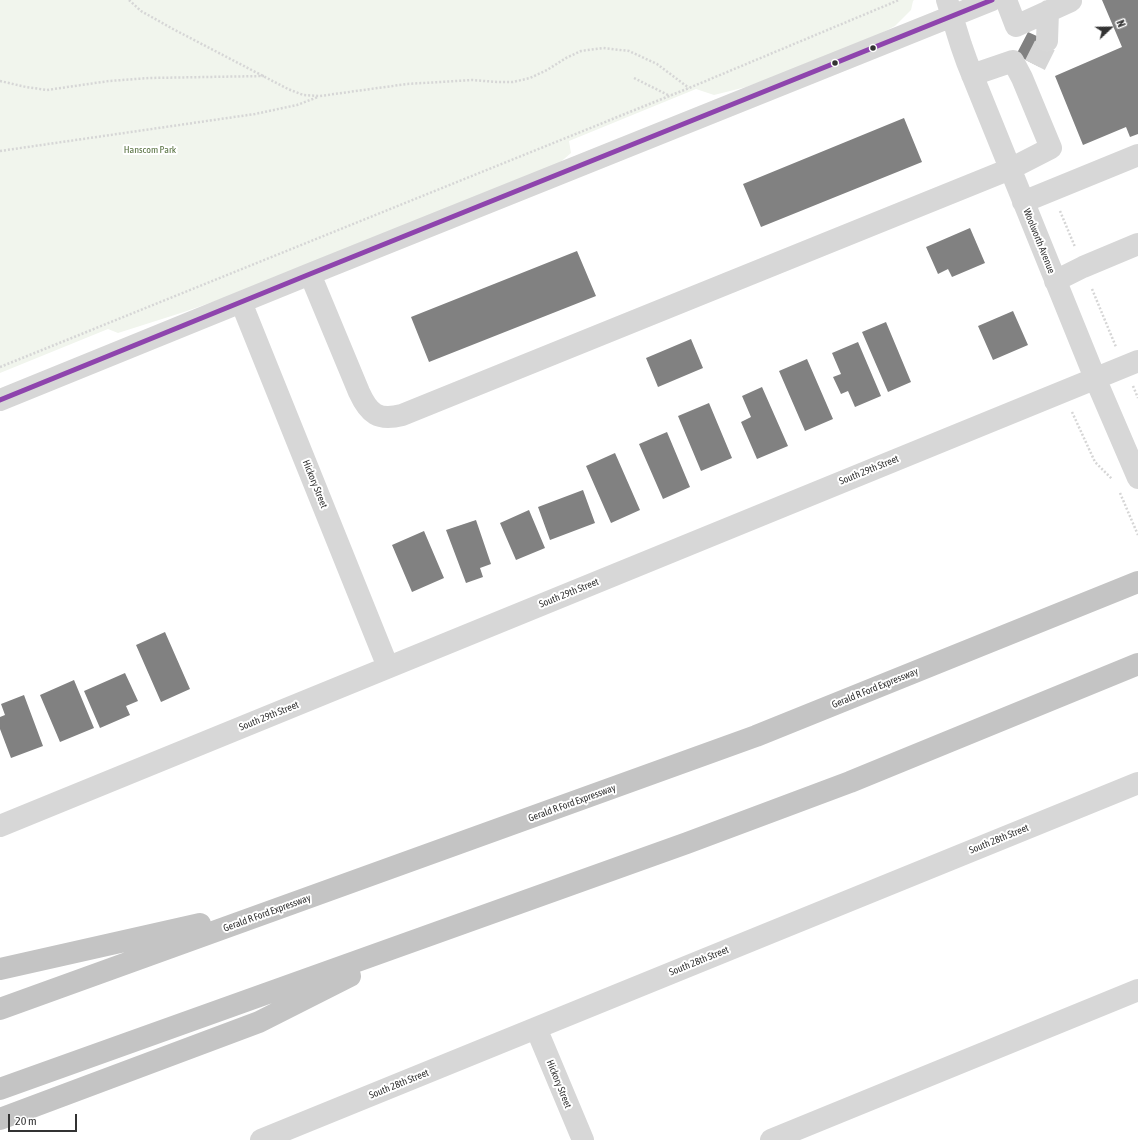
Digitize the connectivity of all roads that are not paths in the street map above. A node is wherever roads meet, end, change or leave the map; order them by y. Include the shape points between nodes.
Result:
1 (992, 0) edge
2 (1006, 0) edge
3 (1070, 0) edge
4 (950, 8) edge
5 (1048, 11) junction
6 (1016, 26) junction
7 (1047, 41) tunnel mouth
8 (1023, 68) junction
9 (972, 75) junction
10 (1138, 155) edge
11 (1010, 169) junction
12 (1023, 202) junction
13 (1138, 244) edge
14 (310, 274) junction
15 (1055, 280) junction
16 (241, 302) junction
17 (1131, 364) edge
18 (1095, 378) junction
19 (0, 400) edge
20 (1138, 478) edge
21 (1138, 582) edge
22 (1138, 664) edge
23 (388, 667) junction
24 (1138, 782) edge
25 (0, 826) edge
26 (297, 902) junction
27 (432, 934) junction
28 (0, 969) edge
29 (1138, 990) edge
30 (0, 1009) edge
31 (536, 1028) junction
32 (0, 1089) edge
33 (0, 1119) edge
34 (261, 1140) edge
35 (582, 1140) edge
36 (770, 1140) edge

1 - 4 street
2 - 6 street
3 - 5 street
4 - 9 street, Woolworth Avenue
4 - 14 street
5 - 6 street
5 - 7 street
6 - 8 street
8 - 9 street
8 - 11 street via 1051,148
9 - 11 street, Woolworth Avenue
10 - 12 street
11 - 12 street, Woolworth Avenue
11 - 14 street via 391,418 375,415 367,408
12 - 15 street, Woolworth Avenue
13 - 15 street
14 - 16 street
15 - 18 street, Woolworth Avenue
16 - 19 street
16 - 23 street, Hickory Street
17 - 18 street, South 29th Street
18 - 20 street, Woolworth Avenue
18 - 23 street, South 29th Street
21 - 26 highway, Gerald R Ford Expressway via 756,736
22 - 27 highway via 850,782
23 - 25 street, South 29th Street
24 - 31 street, South 28th Street
26 - 28 highway
26 - 30 highway, Gerald R Ford Expressway
27 - 32 highway
27 - 33 highway via 259,1022
29 - 36 street
31 - 34 street, South 28th Street
31 - 35 street, Hickory Street

